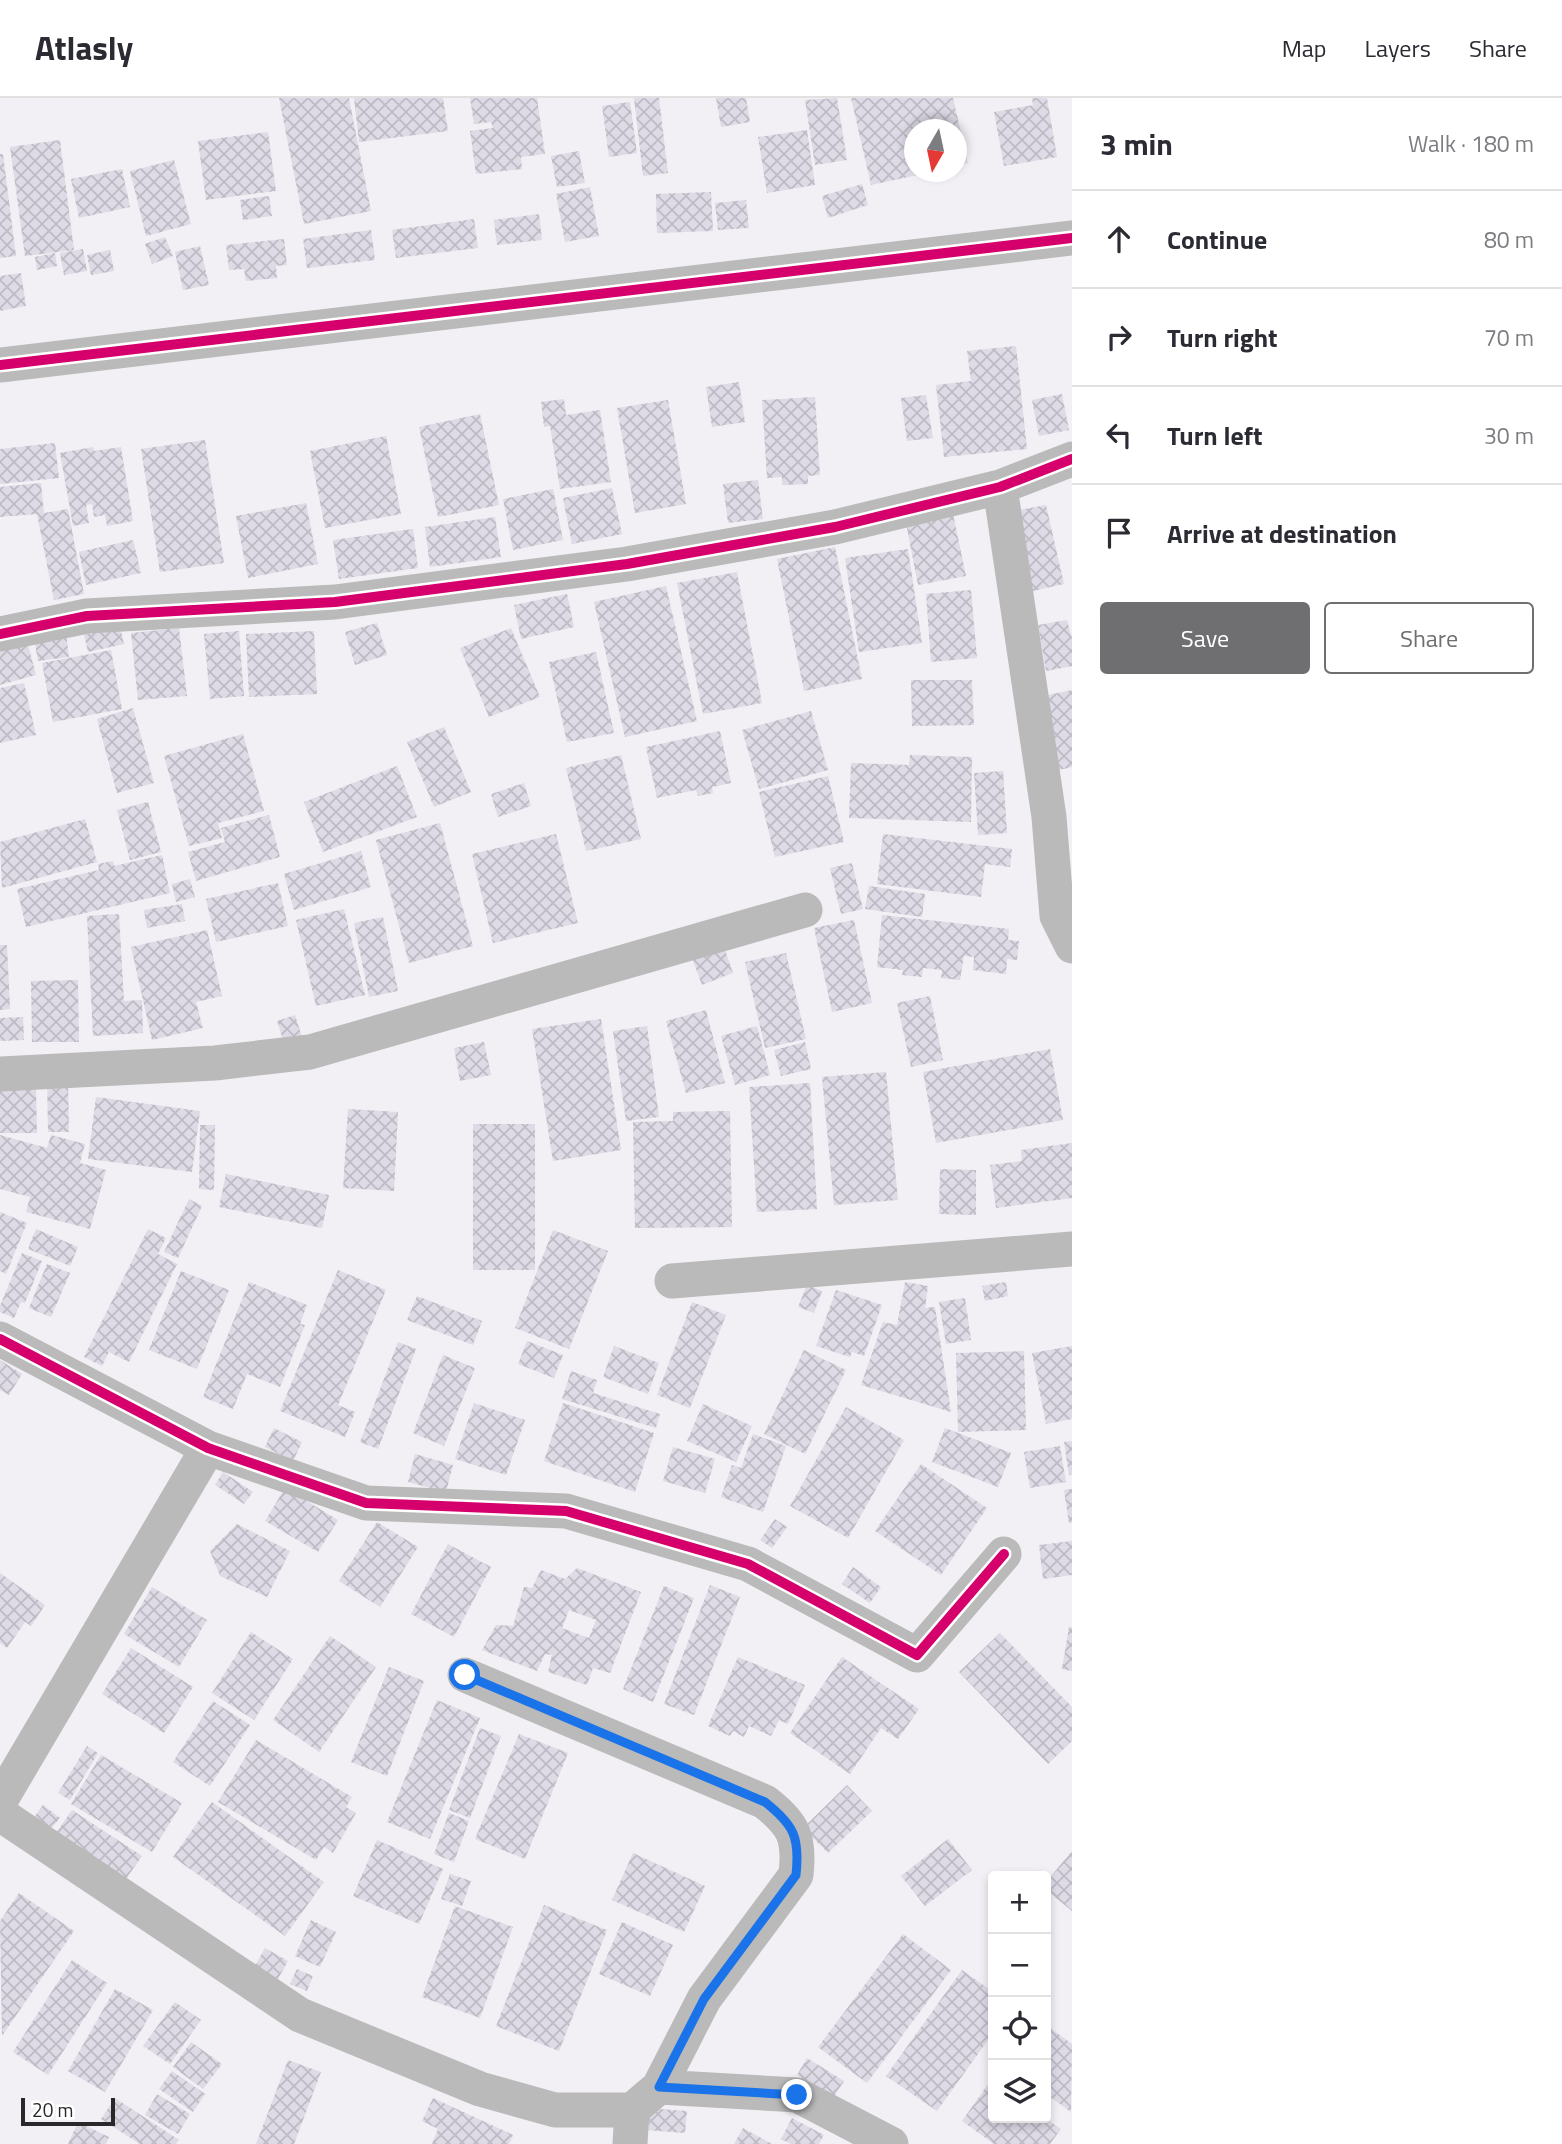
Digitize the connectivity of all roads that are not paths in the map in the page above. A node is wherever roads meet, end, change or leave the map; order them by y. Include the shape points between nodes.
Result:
1 (1072, 237) edge
2 (0, 365) edge
3 (1072, 459) edge
4 (1000, 486) junction
5 (0, 634) edge
6 (1060, 815) edge
7 (804, 910) dead end
8 (1072, 946) edge
9 (0, 1074) edge
10 (1072, 1249) edge
11 (673, 1281) dead end
12 (0, 1339) edge
13 (208, 1448) junction
14 (1004, 1554) dead end
15 (465, 1675) dead end
16 (0, 1801) edge
17 (0, 1814) edge
18 (659, 2087) junction
19 (631, 2127) edge
20 (891, 2144) edge

1 - 2 street
3 - 4 street
4 - 5 street via 835,527 627,564 335,602 86,616
4 - 6 street
6 - 8 street via 1057,916
7 - 9 street via 310,1052 215,1063
10 - 11 street
12 - 13 street
13 - 14 street via 366,1503 566,1511 748,1564 917,1655
13 - 16 street
15 - 18 street via 765,1802 789,1821 799,1850 796,1875 704,1999
17 - 19 street via 300,2015 480,2089
18 - 19 street
18 - 20 street via 797,2095

